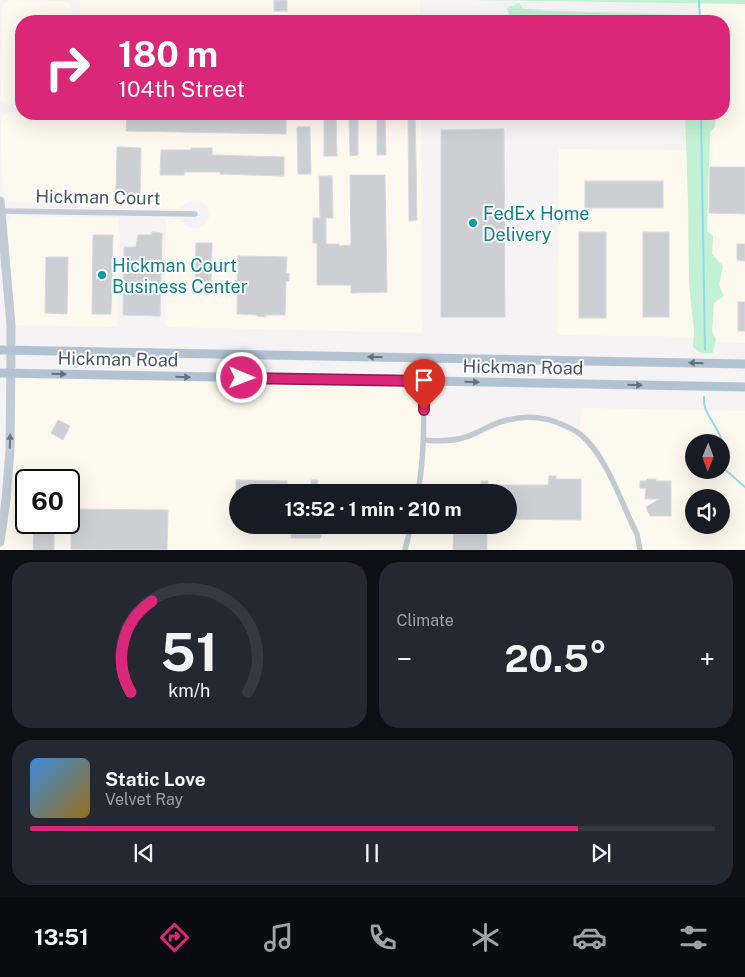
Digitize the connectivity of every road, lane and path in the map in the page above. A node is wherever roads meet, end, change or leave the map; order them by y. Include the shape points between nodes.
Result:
1 (0, 201) edge
2 (0, 211) edge
3 (195, 214) dead end
4 (0, 350) edge
5 (11, 350) junction
6 (424, 358) junction
7 (745, 364) edge
8 (0, 373) edge
9 (10, 373) junction
10 (424, 381) junction
11 (745, 387) edge
12 (424, 440) junction
13 (420, 484) edge
14 (409, 534) edge
15 (0, 542) edge
16 (405, 550) edge
17 (640, 550) edge

1 - 2 main road
2 - 3 street, Hickman Court
2 - 5 main road
4 - 5 main road, Hickman Road
6 -> 5 main road, Hickman Road
5 - 9 main road
7 -> 6 main road, Hickman Road
6 - 10 street
8 - 9 main road, Hickman Road
9 -> 10 main road, Hickman Road
15 -> 9 main road via 10,450
10 -> 11 main road, Hickman Road
10 - 12 street
12 - 13 street
12 - 17 street via 456,440 493,424 524,417 563,425 580,434 602,460 637,534
14 - 16 street

